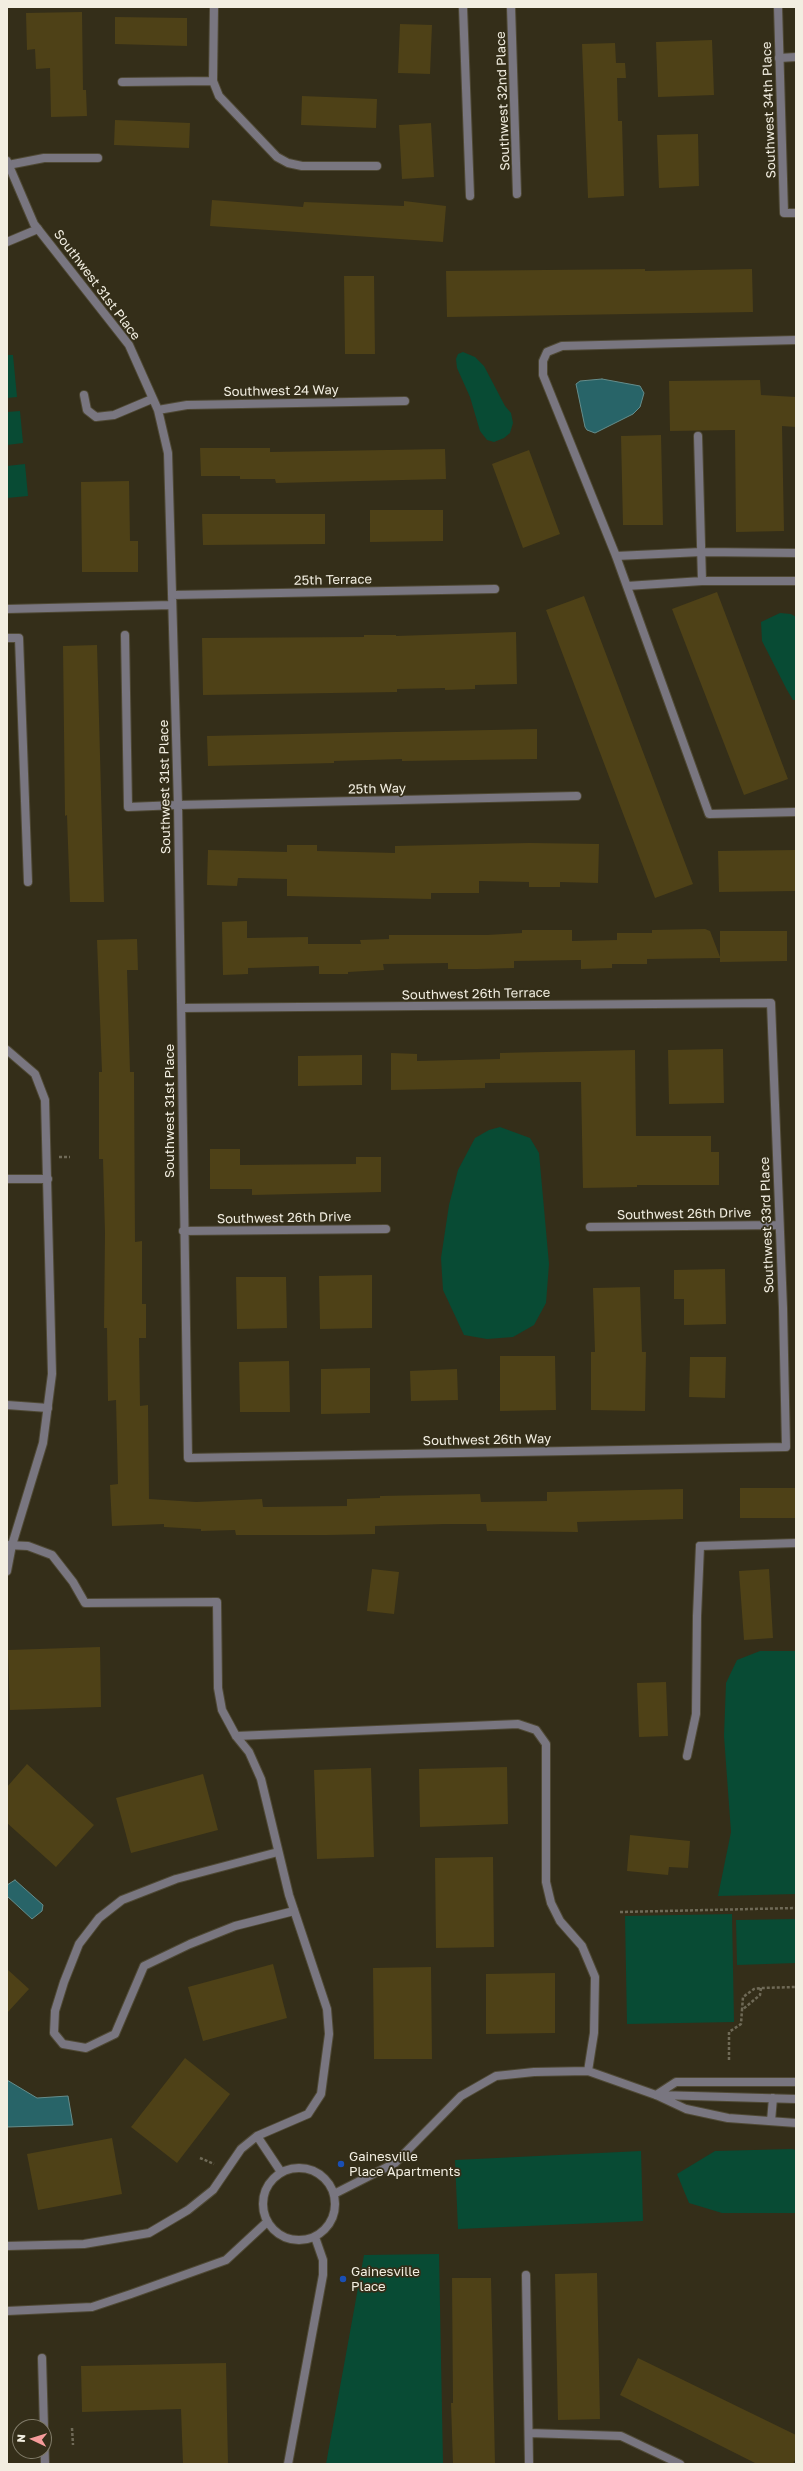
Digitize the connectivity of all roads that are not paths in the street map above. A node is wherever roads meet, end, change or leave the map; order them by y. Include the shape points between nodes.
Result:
1 (214, 7) edge
2 (463, 7) edge
3 (511, 7) edge
4 (778, 7) edge
5 (796, 57) edge
6 (779, 58) junction
7 (214, 81) junction
8 (122, 82) dead end
9 (98, 158) dead end
10 (8, 163) edge
11 (377, 166) dead end
12 (518, 194) dead end
13 (470, 196) dead end
14 (796, 212) edge
15 (38, 228) junction
16 (7, 242) edge
17 (796, 340) edge
18 (84, 395) dead end
19 (152, 399) junction
20 (405, 401) dead end
21 (158, 410) junction
22 (698, 436) dead end
23 (701, 552) junction
24 (796, 553) edge
25 (616, 556) junction
26 (702, 581) junction
27 (796, 581) edge
28 (627, 586) junction
29 (495, 589) dead end
30 (172, 595) junction
31 (172, 606) junction
32 (7, 609) edge
33 (125, 635) dead end
34 (7, 638) edge
35 (577, 796) dead end
36 (178, 805) junction
37 (796, 812) edge
38 (28, 882) dead end
39 (771, 1003) joint
40 (182, 1008) junction
41 (7, 1050) edge
42 (7, 1179) edge
43 (48, 1179) junction
44 (779, 1225) junction
45 (590, 1227) dead end
46 (386, 1229) dead end
47 (183, 1231) junction
48 (7, 1405) edge
49 (48, 1408) junction
50 (786, 1447) joint
51 (188, 1458) joint
52 (796, 1543) edge
53 (9, 1545) edge
54 (7, 1571) edge
55 (236, 1736) junction
56 (687, 1756) dead end
57 (278, 1852) junction
58 (294, 1911) junction
59 (588, 2071) junction
60 (796, 2082) edge
61 (656, 2095) junction
62 (773, 2098) junction
63 (796, 2099) edge
64 (771, 2121) junction
65 (796, 2122) edge
66 (257, 2136) junction
67 (281, 2172) junction
68 (334, 2194) junction
69 (267, 2222) junction
70 (315, 2237) junction
71 (7, 2246) edge
72 (526, 2274) dead end
73 (7, 2311) edge
74 (42, 2358) dead end
75 (529, 2433) junction
76 (45, 2464) edge
77 (288, 2464) edge
78 (529, 2464) edge
79 (680, 2464) edge

1 - 7 street
2 - 13 street
3 - 12 street, Southwest 32nd Place
4 - 6 street, Southwest 34th Place
5 - 6 street
6 - 14 street, Southwest 34th Place via 784,213
7 - 8 street
7 - 11 street via 220,96 277,157 288,163 302,166
9 - 10 street via 44,158
10 - 15 street, Southwest 31st Place via 17,188
15 - 16 street
15 - 19 street, Southwest 31st Place via 129,345
17 - 25 street via 562,346 547,352 543,361 543,375
18 - 19 street via 87,410 96,417 114,415
19 - 21 street, Southwest 31st Place
20 - 21 street, Southwest 24 Way via 187,405
21 - 30 street, Southwest 31st Place via 168,453
22 - 23 street
23 - 24 street
23 - 25 street
23 - 26 street
25 - 28 street
26 - 27 street
26 - 28 street
28 - 37 street via 709,814
29 - 30 street, 25th Terrace
30 - 31 street, Southwest 31st Place
31 - 32 street
31 - 36 street, Southwest 31st Place
33 - 36 street, 25th Way via 128,807
34 - 38 street via 19,638
35 - 36 street, 25th Way
36 - 40 street, Southwest 31st Place
39 - 40 street, Southwest 26th Terrace
39 - 44 street, Southwest 33rd Place
40 - 47 street, Southwest 31st Place
41 - 43 street via 35,1074 45,1100
42 - 43 street
43 - 49 street via 52,1374
44 - 45 street, Southwest 26th Drive
44 - 50 street, Southwest 33rd Place
46 - 47 street, Southwest 26th Drive
47 - 51 street, Southwest 31st Place
48 - 49 street
49 - 53 street via 42,1443
50 - 51 street, Southwest 26th Way
52 - 56 street via 700,1546 696,1714
53 - 54 street
53 - 55 street via 28,1546 52,1555 73,1582 85,1603 216,1602 218,1688 222,1710
55 - 57 street via 249,1752 261,1779
55 - 59 street via 518,1724 536,1730 546,1744 546,1882 551,1903 560,1921 582,1946 595,1977 594,2033
57 - 58 street
57 - 58 street via 176,1879 122,1900 99,1918 79,1944 55,2011 54,2033 63,2044 86,2048 115,2034 136,1990 144,1966 235,1926
58 - 66 street via 327,2009 327,2064 321,2094 308,2114
59 - 61 street
59 - 68 street via 496,2076 461,2096 394,2163
60 - 61 street via 676,2082
61 - 62 street
61 - 64 street via 686,2109 728,2118
62 - 63 street
62 - 64 street
64 - 65 street
66 - 67 street
66 - 71 street via 240,2149 213,2190 188,2210 149,2233 84,2244
67 - 68 street via 307,2168 319,2173 328,2182
67 - 69 street via 264,2192 262,2204
68 - 70 street via 334,2218 325,2230
69 - 70 street via 275,2232 286,2239 303,2241
69 - 73 street via 226,2260 131,2294 92,2307
70 - 77 street via 323,2260 322,2275
72 - 75 street
74 - 76 street
75 - 78 street
75 - 79 street via 621,2436

